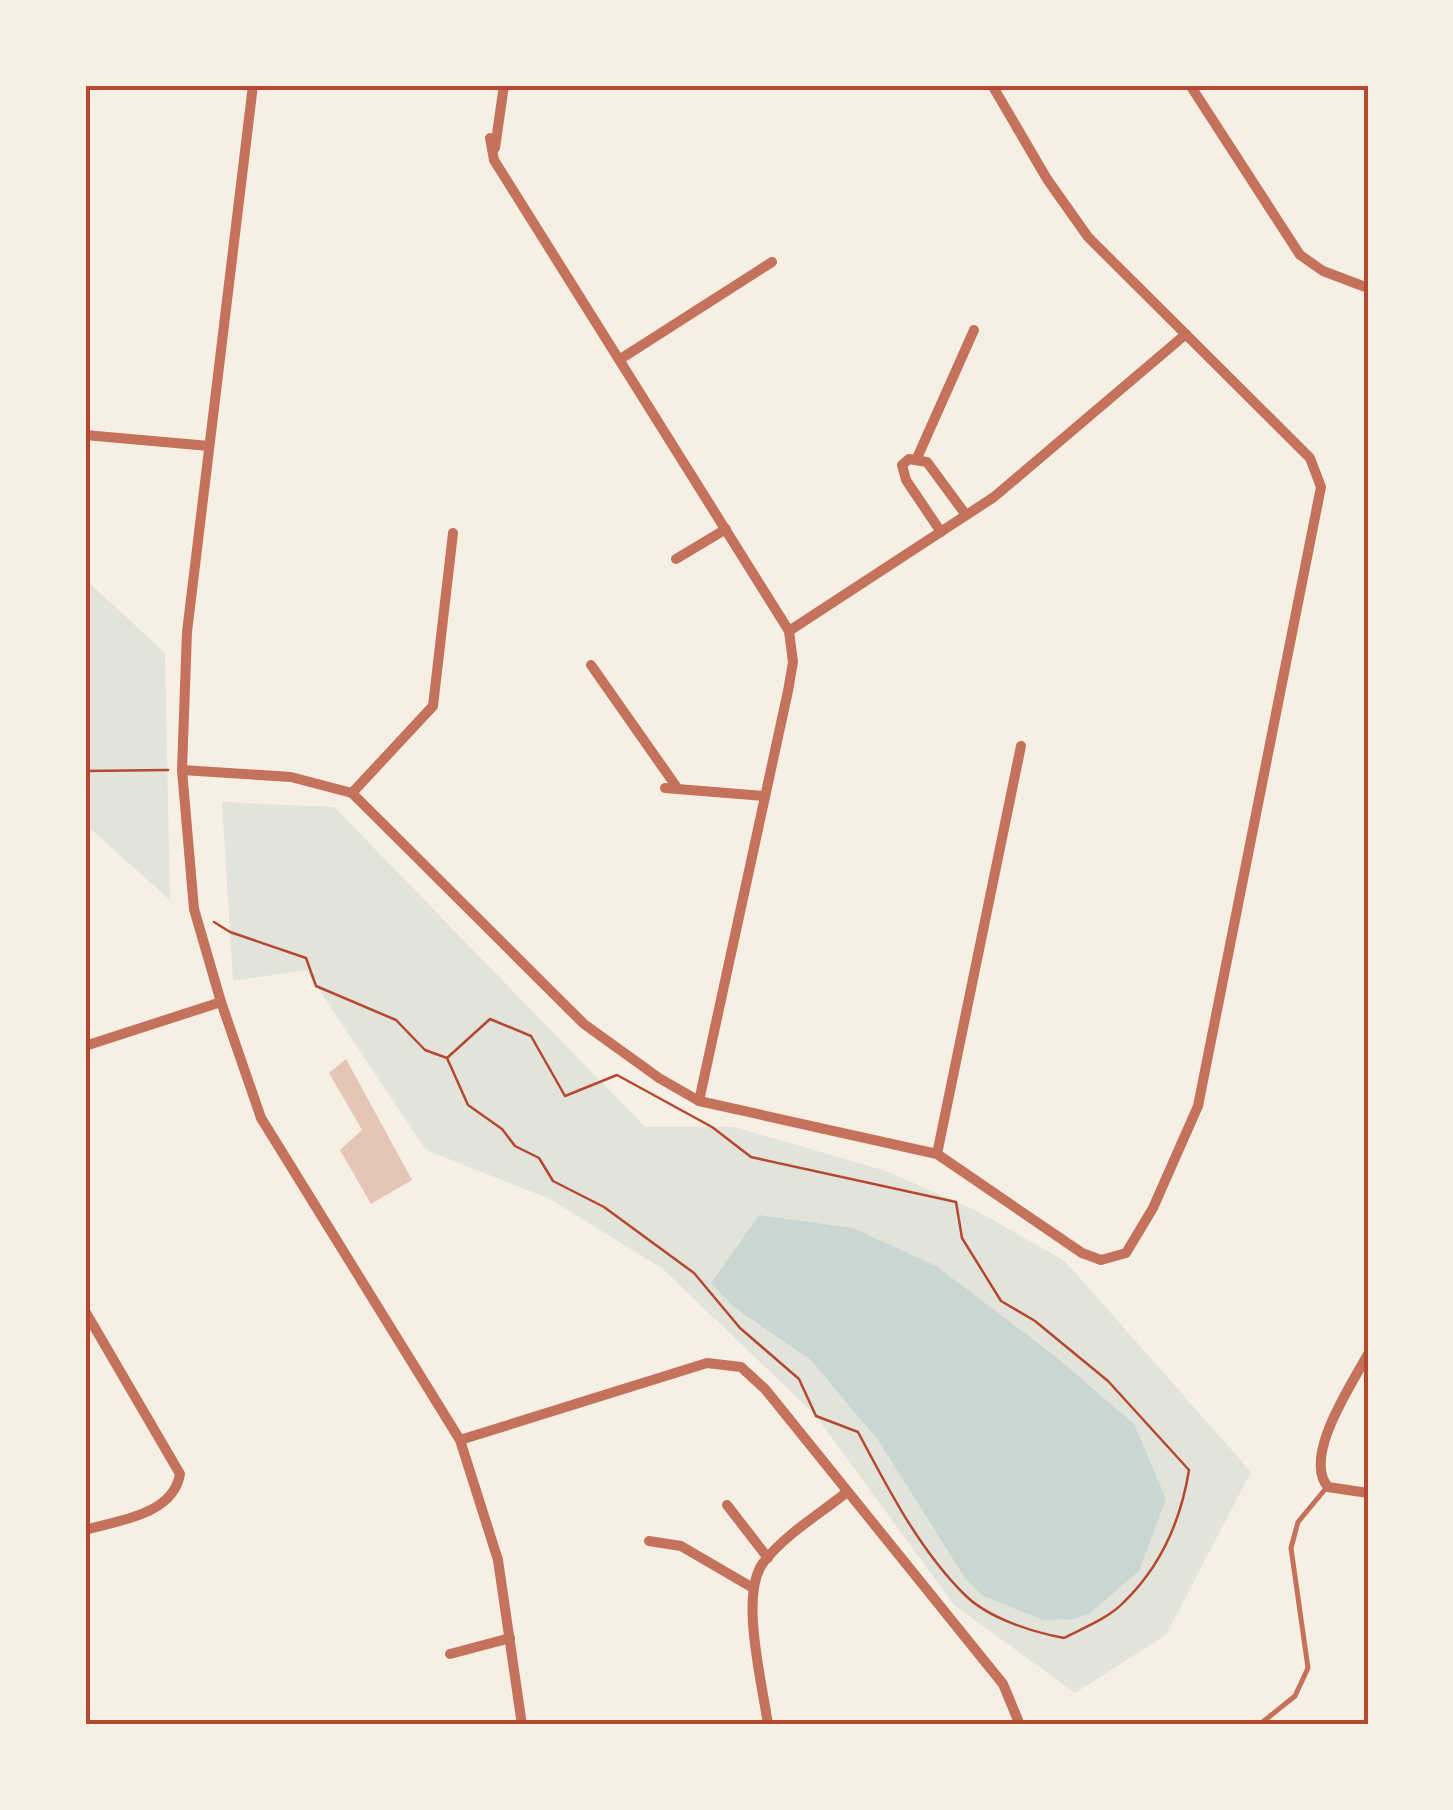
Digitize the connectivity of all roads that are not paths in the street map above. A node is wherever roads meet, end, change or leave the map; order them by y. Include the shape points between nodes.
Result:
1 (253, 85) edge
2 (504, 85) edge
3 (992, 85) edge
4 (1190, 85) edge
5 (772, 262) dead end
6 (1368, 288) edge
7 (974, 330) dead end
8 (1186, 334) junction
9 (622, 358) junction
10 (85, 435) edge
11 (209, 446) junction
12 (917, 458) junction
13 (966, 515) junction
14 (726, 529) junction
15 (941, 532) junction
16 (453, 533) dead end
17 (676, 559) dead end
18 (788, 631) junction
19 (592, 665) dead end
20 (1021, 746) dead end
21 (182, 770) junction
22 (665, 788) dead end
23 (678, 789) junction
24 (352, 793) junction
25 (765, 796) junction
26 (220, 1002) junction
27 (85, 1046) edge
28 (699, 1100) junction
29 (937, 1154) junction
30 (85, 1311) edge
31 (1368, 1354) edge
32 (460, 1440) junction
33 (1328, 1487) junction
34 (847, 1492) junction
35 (1368, 1493) edge
36 (727, 1505) dead end
37 (85, 1530) edge
38 (648, 1541) dead end
39 (768, 1558) junction
40 (753, 1588) junction
41 (510, 1638) junction
42 (450, 1654) dead end
43 (522, 1725) edge
44 (768, 1725) edge
45 (1020, 1725) edge
46 (1259, 1725) edge

1 - 11 street
2 - 9 street via 494,160
3 - 8 street via 1072,217
4 - 6 street via 1300,255
5 - 9 street
7 - 12 street
8 - 13 street
8 - 29 street via 1310,458 1321,487 1198,1106 1138,1238 1126,1253 1101,1260
9 - 14 street
10 - 11 street
11 - 21 street via 187,632
12 - 13 street
12 - 15 street via 902,466 904,475
13 - 15 street
14 - 17 street
14 - 18 street
15 - 18 street
16 - 24 street via 432,706
18 - 25 street via 793,662
19 - 23 street
20 - 29 street
21 - 24 street via 291,778
21 - 26 street via 194,909
22 - 23 street
23 - 25 street
24 - 28 street via 584,1024
25 - 28 street
26 - 27 street
26 - 32 street via 276,1146
28 - 29 street
30 - 37 street via 180,1474 167,1500
31 - 33 street via 1322,1443 1319,1471
32 - 34 street via 724,1362 741,1367 765,1389
32 - 41 street via 498,1560
33 - 35 street
33 - 46 lane via 1293,1535 1291,1564 1309,1660 1304,1681
34 - 39 street
34 - 45 street via 1003,1684
36 - 39 street
38 - 40 street via 688,1549
39 - 40 street
40 - 44 street
41 - 42 street
41 - 43 street

